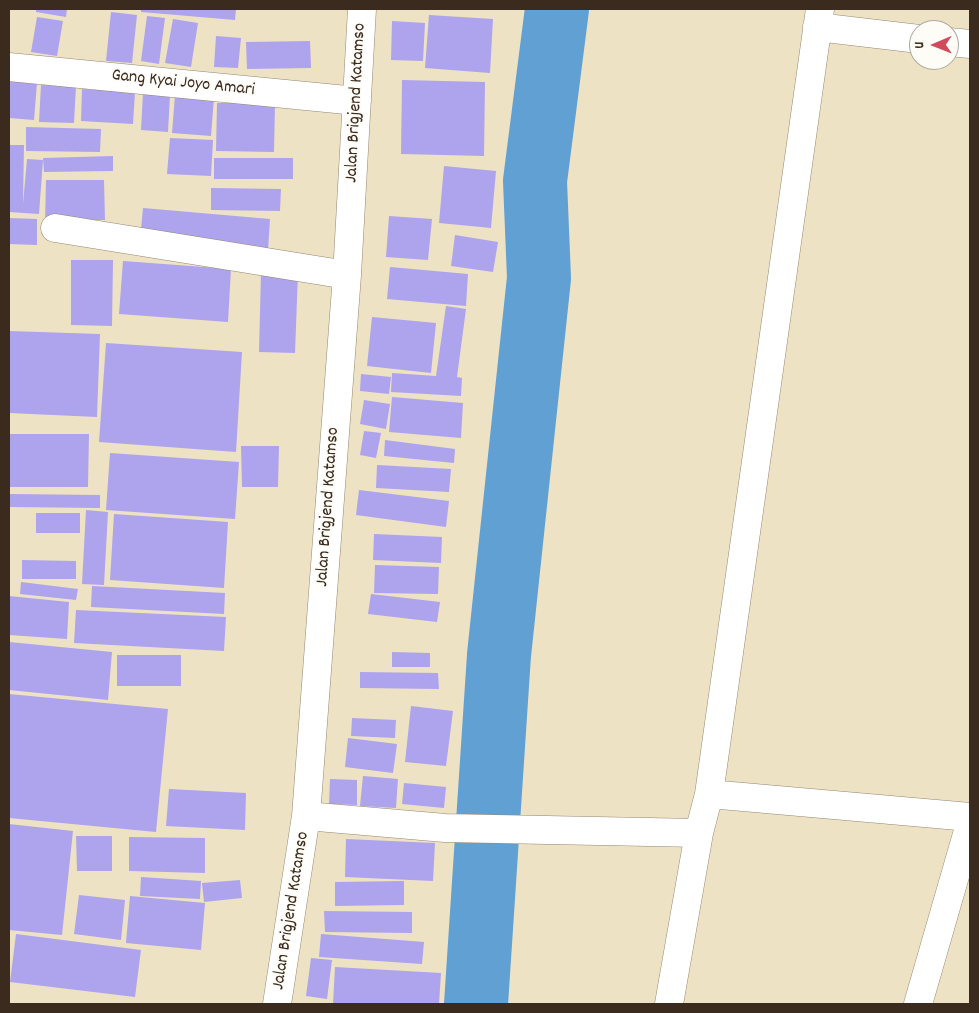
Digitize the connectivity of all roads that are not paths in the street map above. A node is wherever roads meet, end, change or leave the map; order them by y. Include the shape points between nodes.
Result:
1 (362, 9) edge
2 (819, 18) edge
3 (909, 37) edge
4 (9, 67) edge
5 (357, 101) junction
6 (55, 228) dead end
7 (347, 275) junction
8 (709, 794) junction
9 (306, 816) junction
10 (970, 817) edge
11 (970, 824) edge
12 (700, 833) junction
13 (277, 1004) edge
14 (669, 1004) edge
15 (918, 1004) edge

1 - 5 street, Jalan Brigjend Katamso
2 - 3 street
2 - 8 street
4 - 5 street, Gang Kyai Joyo Amari
5 - 7 street, Jalan Brigjend Katamso
6 - 7 street
7 - 9 street, Jalan Brigjend Katamso
8 - 10 street
8 - 12 street
9 - 12 street via 445,828
9 - 13 street, Jalan Brigjend Katamso
11 - 15 street
12 - 14 street

